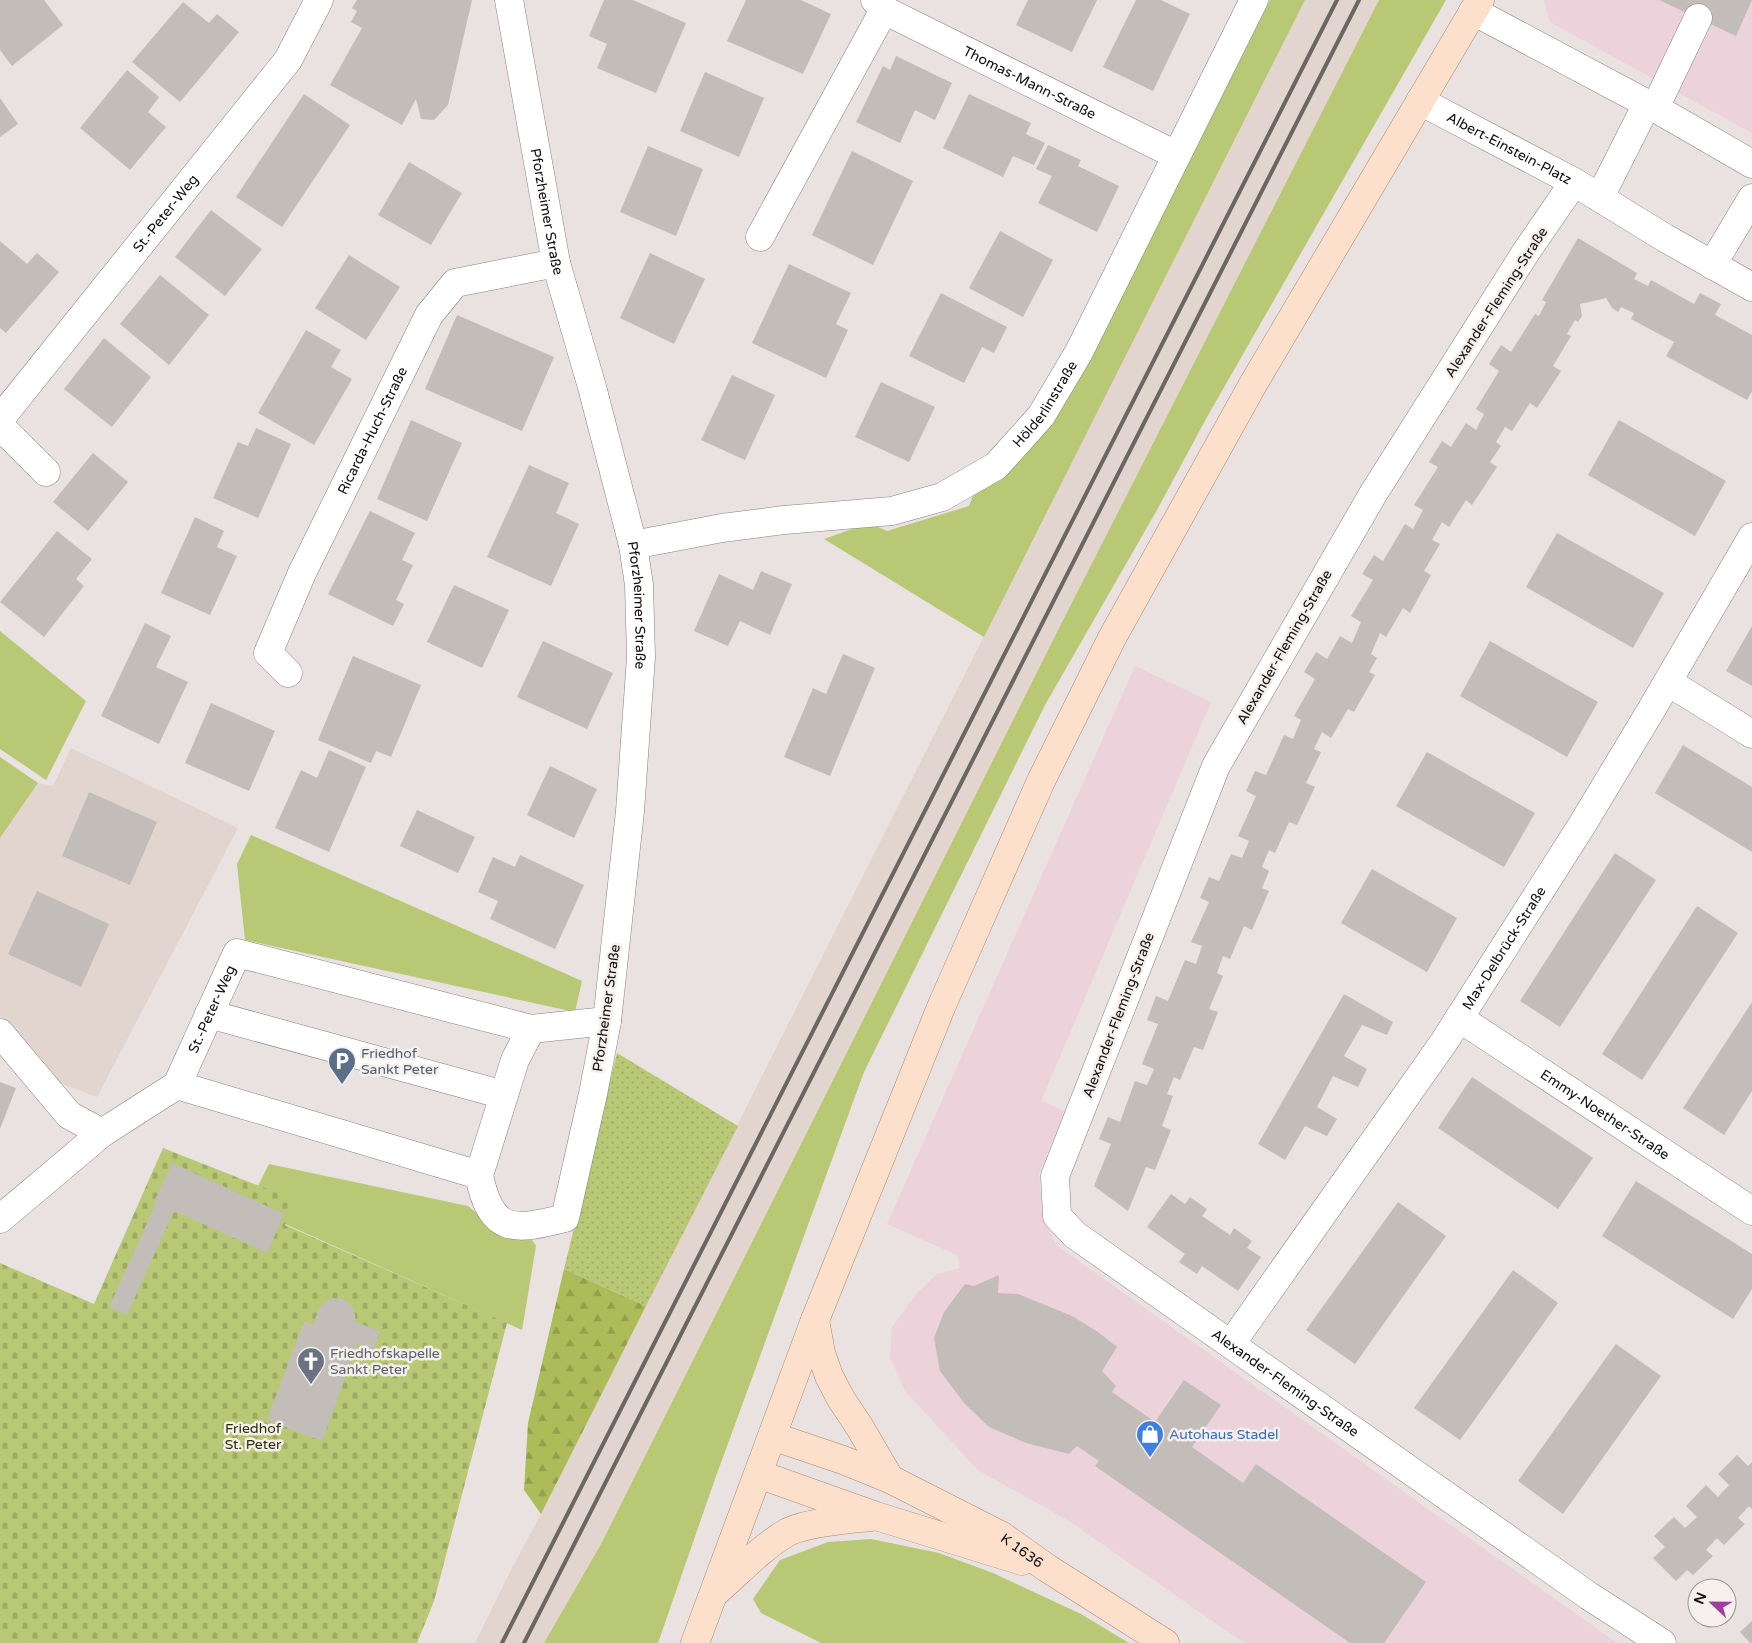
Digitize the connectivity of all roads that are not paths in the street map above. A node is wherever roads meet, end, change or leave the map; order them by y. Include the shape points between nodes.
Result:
1 (319, 0) edge
2 (509, 0) edge
3 (1254, 0) edge
4 (879, 5) edge
5 (1477, 6) edge
6 (1698, 18) dead end
7 (1420, 102) junction
8 (1651, 106) junction
9 (1176, 155) junction
10 (1752, 164) edge
11 (1574, 182) junction
12 (1600, 197) junction
13 (1752, 198) edge
14 (760, 237) dead end
15 (556, 263) junction
16 (1712, 265) junction
17 (1752, 287) edge
18 (0, 419) edge
19 (0, 426) edge
20 (46, 472) dead end
21 (1752, 537) edge
22 (633, 545) junction
23 (288, 673) dead end
24 (1668, 682) junction
25 (1752, 734) edge
26 (209, 1014) junction
27 (1459, 1018) junction
28 (607, 1022) junction
29 (531, 1029) junction
30 (0, 1033) edge
31 (177, 1085) junction
32 (504, 1095) junction
33 (102, 1134) junction
34 (479, 1175) junction
35 (1752, 1211) edge
36 (0, 1219) edge
37 (815, 1320) junction
38 (1231, 1344) junction
39 (772, 1436) junction
40 (758, 1474) junction
41 (890, 1479) junction
42 (876, 1516) junction
43 (1048, 1568) junction
44 (714, 1593) junction
45 (695, 1643) edge
46 (1165, 1643) edge
47 (1662, 1643) edge

1 - 18 street, St.-Peter-Weg via 288,60
2 - 15 street, Pforzheimer Straße
3 - 9 street, Hölderlinstraße
4 - 9 street, Thomas-Mann-Straße
4 - 14 street, Thomas-Mann-Straße
5 - 7 main road
5 - 8 street
6 - 8 street via 1672,73
7 - 11 street, Albert-Einstein-Platz
7 - 37 main road via 1252,386 1112,638 1041,781 942,1005
8 - 10 street
8 - 12 street
9 - 22 street, Hölderlinstraße via 1079,352 1041,416 996,466 942,497 892,511 722,528
11 - 12 street, Albert-Einstein-Platz
11 - 38 street, Alexander-Fleming-Straße via 1372,494 1216,766 1055,1176 1057,1216 1075,1235
12 - 16 street, Albert-Einstein-Platz
13 - 16 street
15 - 22 street, Pforzheimer Straße
15 - 23 street, Ricarda-Huch-Straße via 455,283 429,315 302,573 268,653
16 - 17 street, Albert-Einstein-Platz
19 - 20 street
21 - 24 street, Max-Delbrück-Straße
22 - 28 street, Pforzheimer Straße via 641,657 630,812
24 - 25 street
24 - 27 street, Max-Delbrück-Straße
26 - 29 street, St.-Peter-Weg via 237,953
26 - 31 street, St.-Peter-Weg
26 - 32 street
27 - 35 street, Emmy-Noether-Straße
27 - 38 street, Max-Delbrück-Straße
28 - 29 street
28 - 34 street, Pforzheimer Straße via 564,1218 532,1226 507,1225 490,1210
29 - 32 street via 515,1060
30 - 33 street via 70,1115
31 - 33 street
31 - 34 street
32 - 34 street
33 - 36 street
37 - 39 main road
37 - 41 main road via 829,1376
38 - 47 street, Alexander-Fleming-Straße via 1589,1596
39 - 40 main road
39 - 41 main road, K 1636
40 - 42 main road, K 1636
40 - 44 main road
41 - 43 main road, K 1636 via 1002,1536
42 - 43 main road, K 1636
42 - 44 main road via 790,1531
43 - 46 main road, K 1636
44 - 45 main road

